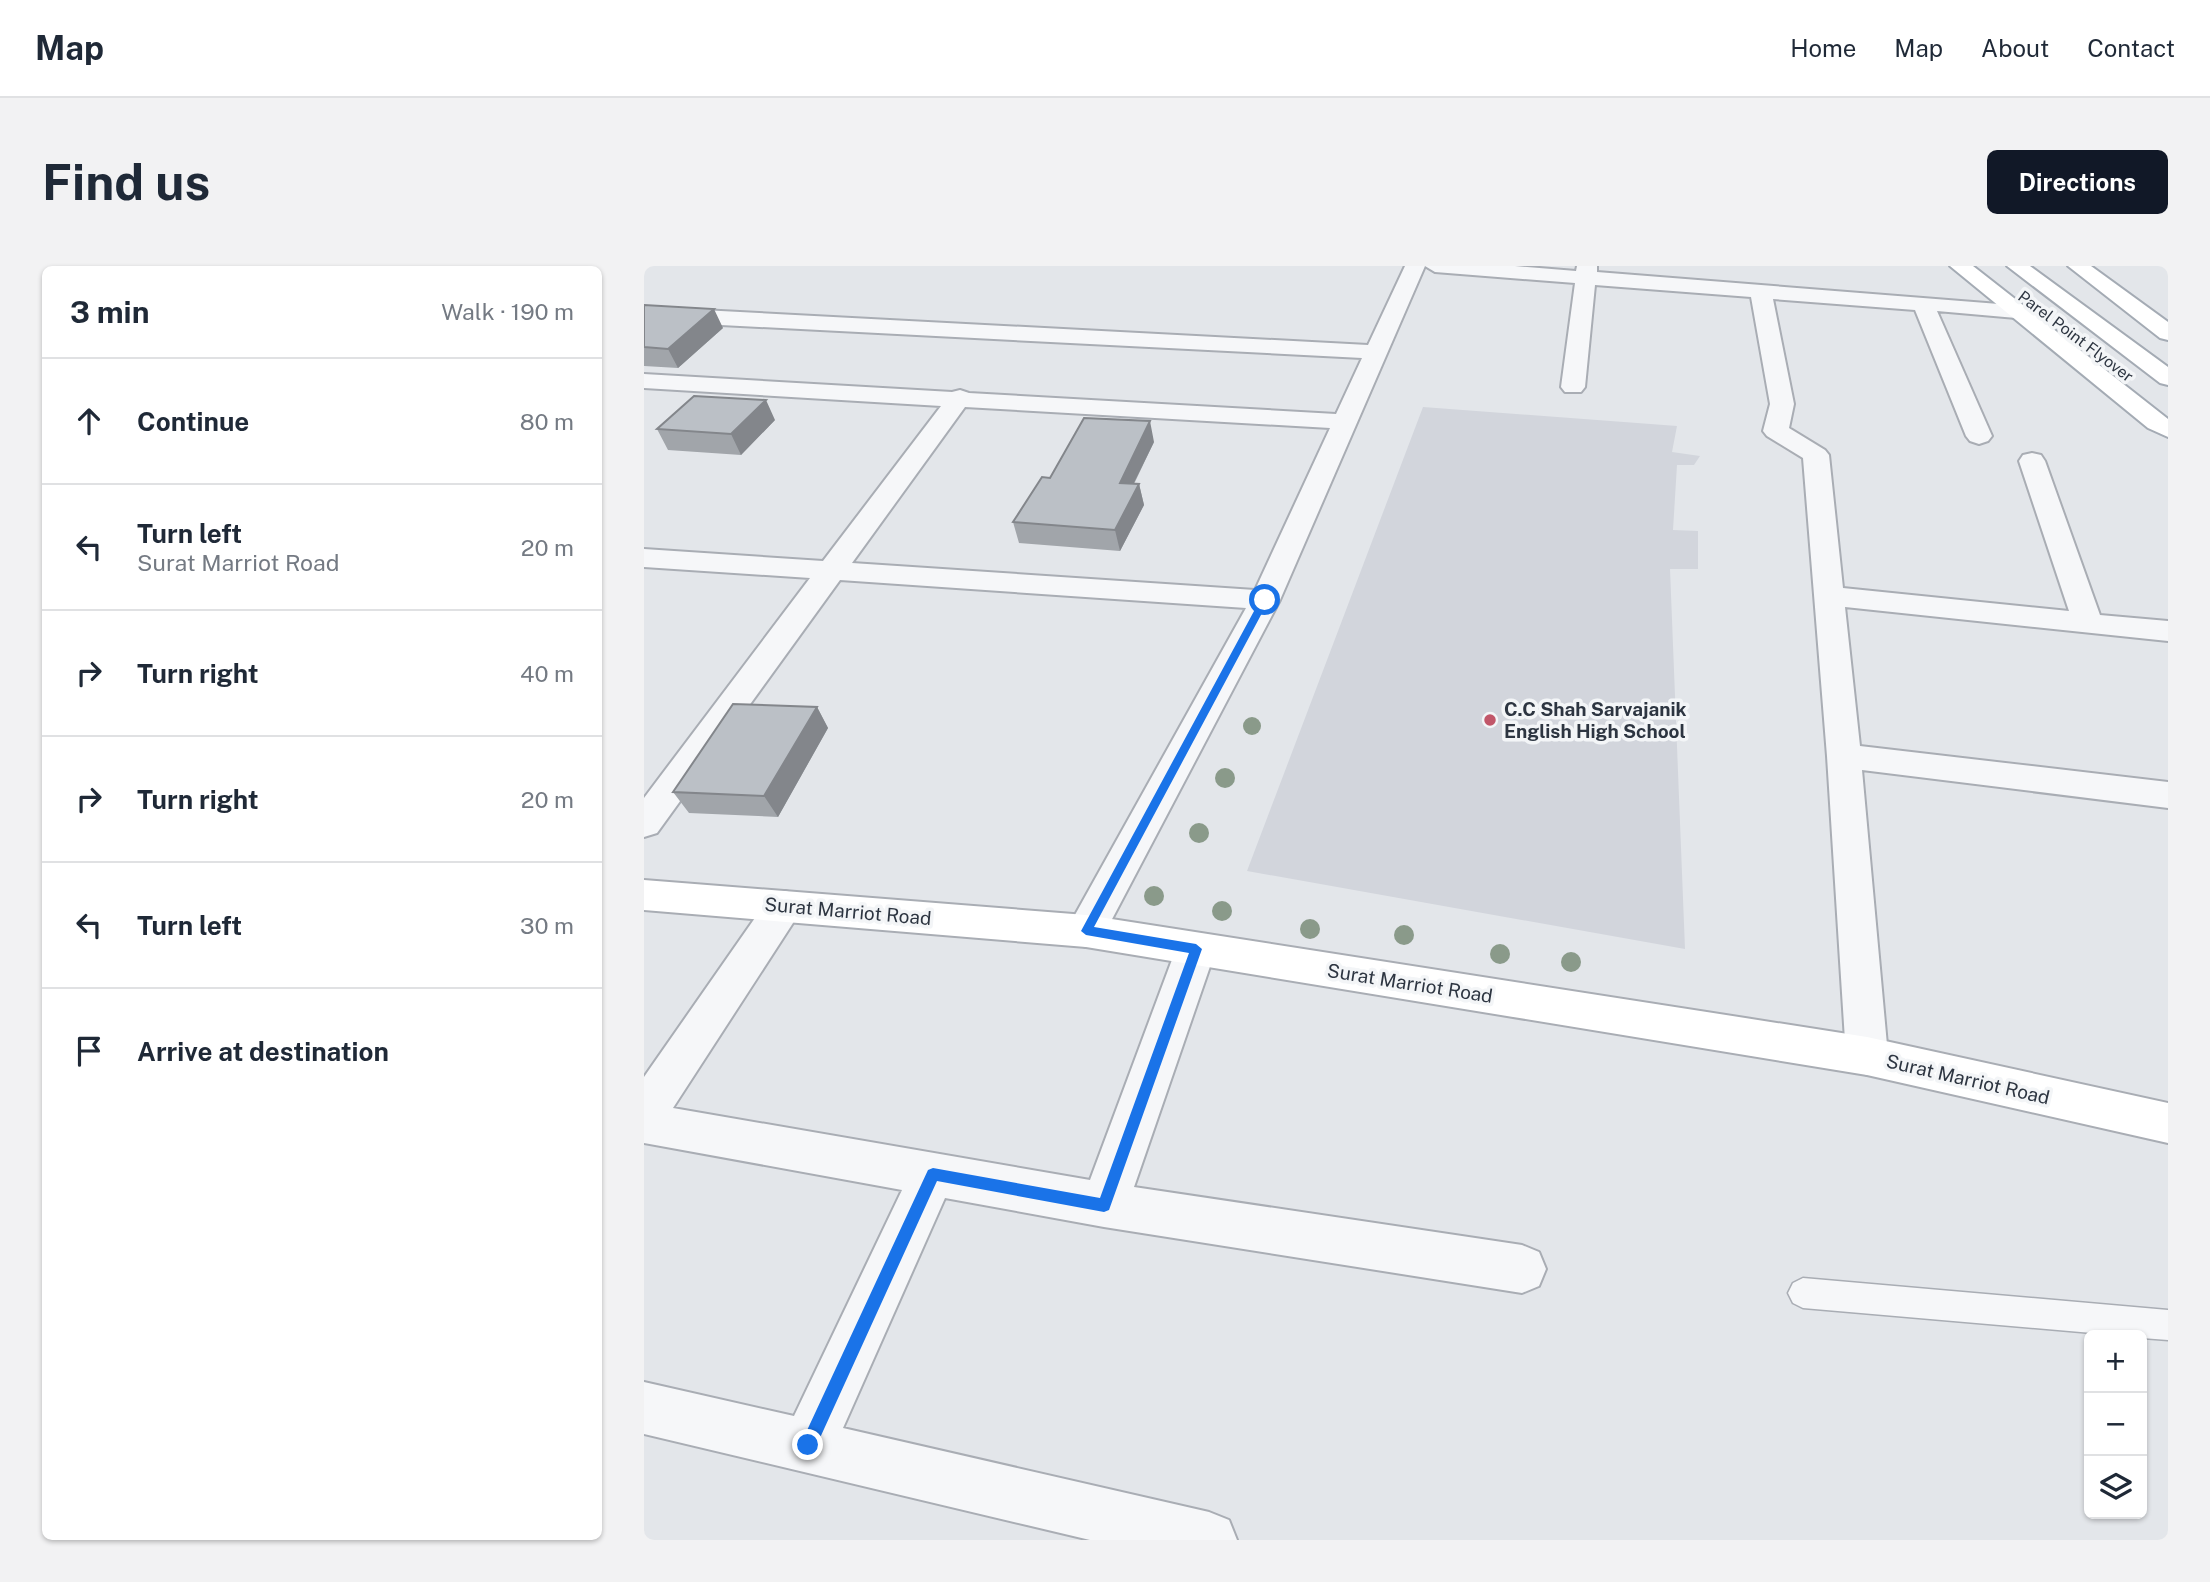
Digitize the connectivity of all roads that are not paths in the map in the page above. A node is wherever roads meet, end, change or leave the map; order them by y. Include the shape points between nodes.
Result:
1 (1415, 266) edge
2 (1435, 266) edge
3 (1960, 266) edge
4 (1985, 266) edge
5 (2017, 266) edge
6 (2078, 266) edge
7 (1586, 272) edge
8 (1761, 291) junction
9 (1923, 303) junction
10 (2016, 310) junction
11 (644, 314) edge
12 (2168, 333) edge
13 (1377, 352) junction
14 (2168, 378) edge
15 (644, 381) edge
16 (1573, 387) dead end
17 (960, 397) junction
18 (2168, 407) edge
19 (1347, 422) junction
20 (2168, 429) edge
21 (1979, 436) dead end
22 (2032, 461) dead end
23 (644, 558) edge
24 (832, 571) junction
25 (1829, 596) junction
26 (1265, 600) junction
27 (2088, 623) junction
28 (2168, 631) edge
29 (1844, 756) junction
30 (2168, 795) edge
31 (644, 824) edge
32 (644, 895) edge
33 (785, 906) junction
34 (1086, 931) junction
35 (1196, 949) junction
36 (1867, 1056) junction
37 (644, 1114) edge
38 (644, 1122) edge
39 (2168, 1124) edge
40 (933, 1174) junction
41 (1104, 1205) junction
42 (1522, 1269) dead end
43 (1803, 1293) dead end
44 (2168, 1325) edge
45 (644, 1408) edge
46 (808, 1445) junction
47 (1209, 1540) edge

1 - 13 street
2 - 7 street
3 - 10 main road
4 - 18 main road, Parel Point Flyover
5 - 14 main road, Parel Point Flyover
6 - 12 main road
7 - 8 street
7 - 16 street
8 - 9 street
8 - 25 street via 1782,404 1776,431 1816,455
9 - 10 street
9 - 21 street
10 - 20 main road
11 - 13 street
13 - 19 street
15 - 17 street
17 - 19 street
17 - 24 street
19 - 26 street
22 - 27 street
23 - 24 street
24 - 26 street
24 - 31 street
25 - 27 street
25 - 29 street
26 - 34 street
27 - 28 street
29 - 30 street
29 - 36 street
32 - 33 main road, Surat Marriot Road
33 - 34 main road, Surat Marriot Road
33 - 37 street
34 - 35 main road, Surat Marriot Road
35 - 36 main road, Surat Marriot Road
35 - 41 street
36 - 39 main road, Surat Marriot Road
38 - 40 street
40 - 41 street
40 - 46 street
41 - 42 street
43 - 44 lane
45 - 46 street
46 - 47 street

